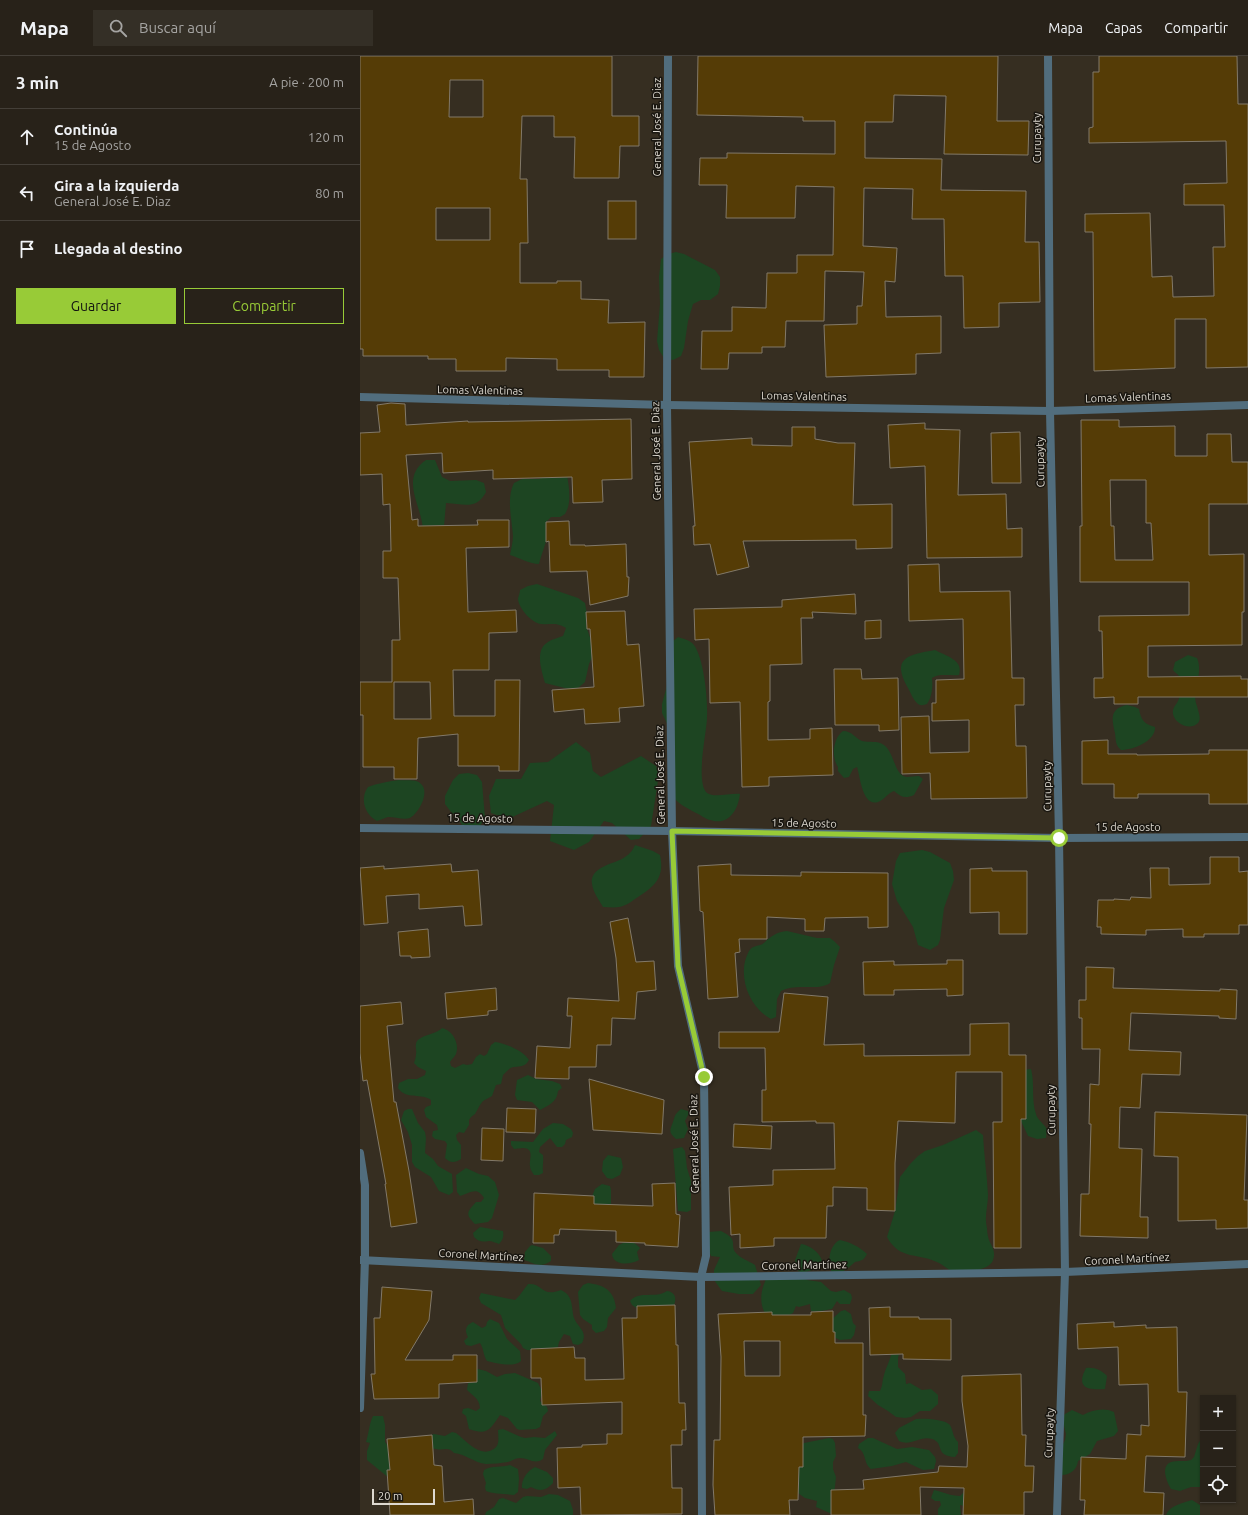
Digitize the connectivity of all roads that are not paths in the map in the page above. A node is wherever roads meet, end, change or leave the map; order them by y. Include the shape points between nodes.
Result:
1 (668, 56) edge
2 (1048, 56) edge
3 (360, 398) edge
4 (667, 405) junction
5 (1248, 405) edge
6 (1050, 411) junction
7 (360, 828) edge
8 (672, 831) junction
9 (1248, 837) edge
10 (1059, 838) junction
11 (360, 1153) edge
12 (362, 1260) edge
13 (1248, 1264) edge
14 (1065, 1272) junction
15 (701, 1277) junction
16 (360, 1408) edge
17 (702, 1515) edge
18 (1057, 1515) edge

1 - 4 street, General José E. Diaz
2 - 6 street, Curupayty
3 - 4 street, Lomas Valentinas
4 - 6 street, Lomas Valentinas
4 - 8 street, General José E. Diaz
5 - 6 street, Lomas Valentinas
6 - 10 street, Curupayty
7 - 8 street, 15 de Agosto
8 - 10 street, 15 de Agosto
8 - 15 street, General José E. Diaz via 678,966 704,1077 706,1256
9 - 10 street, 15 de Agosto
10 - 14 street, Curupayty
11 - 12 street via 365,1185
12 - 15 street, Coronel Martínez
12 - 16 street
13 - 14 street, Coronel Martínez
14 - 15 street, Coronel Martínez
14 - 18 street, Curupayty
15 - 17 street, General José E. Diaz

